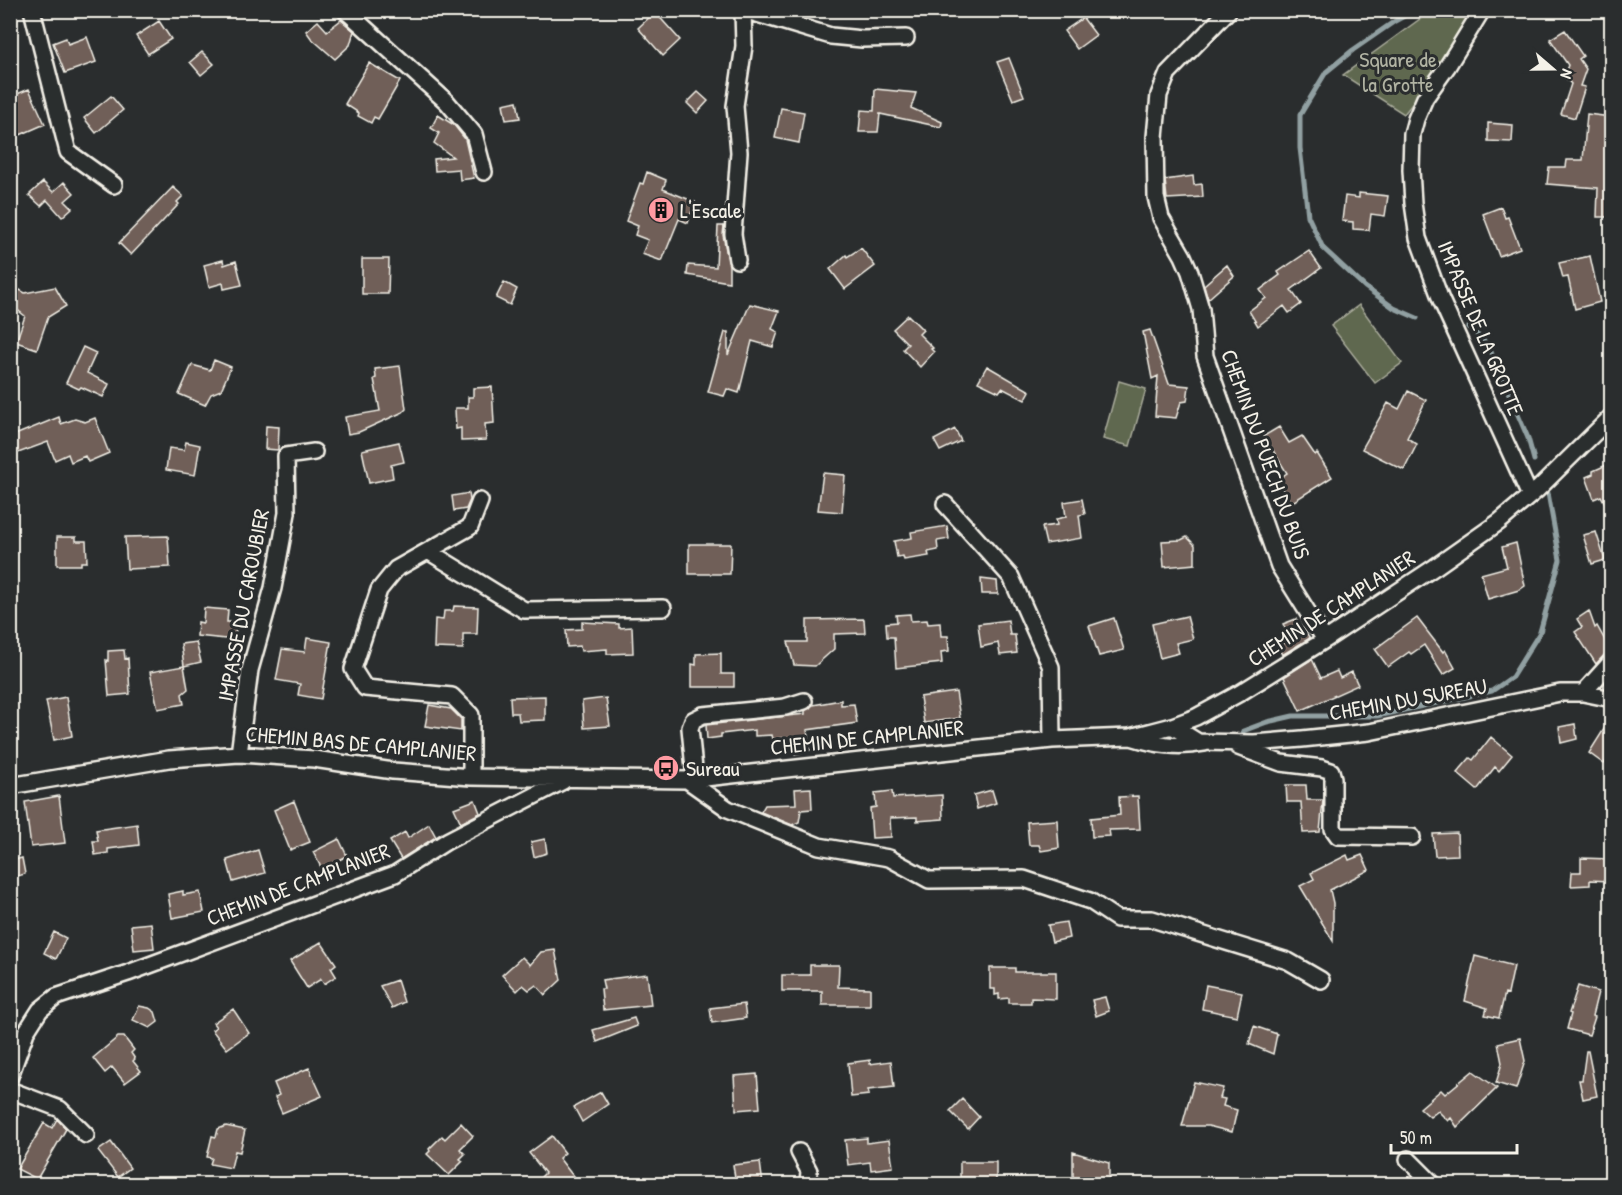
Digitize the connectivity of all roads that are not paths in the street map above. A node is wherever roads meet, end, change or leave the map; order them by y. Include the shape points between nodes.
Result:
1 (32, 10) edge
2 (345, 10) edge
3 (744, 10) edge
4 (1229, 10) edge
5 (1482, 10) edge
6 (906, 38) dead end
7 (484, 172) dead end
8 (114, 185) dead end
9 (736, 260) dead end
10 (1611, 416) edge
11 (314, 452) dead end
12 (1530, 496) junction
13 (480, 501) dead end
14 (945, 504) dead end
15 (428, 551) junction
16 (663, 608) dead end
17 (1325, 640) junction
18 (1611, 661) edge
19 (1584, 693) junction
20 (1611, 699) edge
21 (804, 701) dead end
22 (1196, 717) junction
23 (1172, 726) junction
24 (1130, 737) junction
25 (1052, 740) junction
26 (1211, 742) junction
27 (1227, 742) junction
28 (239, 754) junction
29 (471, 777) junction
30 (566, 779) junction
31 (691, 779) junction
32 (10, 786) edge
33 (1412, 837) dead end
34 (1321, 980) dead end
35 (10, 1076) edge
36 (10, 1090) edge
37 (86, 1136) dead end
38 (799, 1152) dead end
39 (1408, 1159) dead end
40 (808, 1185) edge
41 (1433, 1185) edge

1 - 8 street via 68,152
2 - 7 street via 447,102 474,134
3 - 6 street via 831,36
3 - 9 street via 744,46 735,106 739,152 733,234
4 - 17 street, CHEMIN DU PUECH DU BUIS via 1168,73 1159,95 1156,197 1161,218 1184,256 1198,298 1205,356 1279,566
5 - 12 street, IMPASSE DE LA GROTTE via 1425,98 1416,119 1412,134 1413,203 1418,238 1440,300
10 - 12 street, CHEMIN DE CAMPLANIER
11 - 28 street, IMPASSE DU CAROUBIER via 286,456 287,513 273,588 250,670
12 - 17 street, CHEMIN DE CAMPLANIER via 1499,522
13 - 15 street via 470,527
14 - 25 street via 1016,587 1051,667
15 - 16 street via 525,610
15 - 29 street via 396,569 379,590 353,669 365,688 452,696 471,715
17 - 22 street, CHEMIN DE CAMPLANIER
18 - 19 street
19 - 20 street, CHEMIN DU SUREAU
19 - 27 street, CHEMIN DU SUREAU via 1560,693 1370,732
21 - 31 street via 786,707 703,715 693,720
22 - 23 street, CHEMIN DE CAMPLANIER
22 - 26 street
23 - 24 street, CHEMIN DE CAMPLANIER
23 - 26 street, CHEMIN DU SUREAU via 1198,742
24 - 25 street, CHEMIN DE CAMPLANIER
24 - 26 street, CHEMIN DU SUREAU via 1184,747
25 - 31 street, CHEMIN DE CAMPLANIER
26 - 27 street, CHEMIN DU SUREAU
27 - 33 street via 1281,763 1331,771 1332,829 1338,836
28 - 29 street, CHEMIN BAS DE CAMPLANIER
28 - 32 street, CHEMIN BAS DE CAMPLANIER via 169,759
29 - 30 street, CHEMIN BAS DE CAMPLANIER
30 - 31 street, CHEMIN DE CAMPLANIER
30 - 35 street, CHEMIN DE CAMPLANIER via 447,841 395,874 56,997 40,1010 26,1032
31 - 34 street via 728,808 819,846 890,858 929,880 1024,879 1090,901 1117,919 1152,919 1288,960
36 - 37 street via 60,1109
38 - 40 street via 809,1171
39 - 41 street

